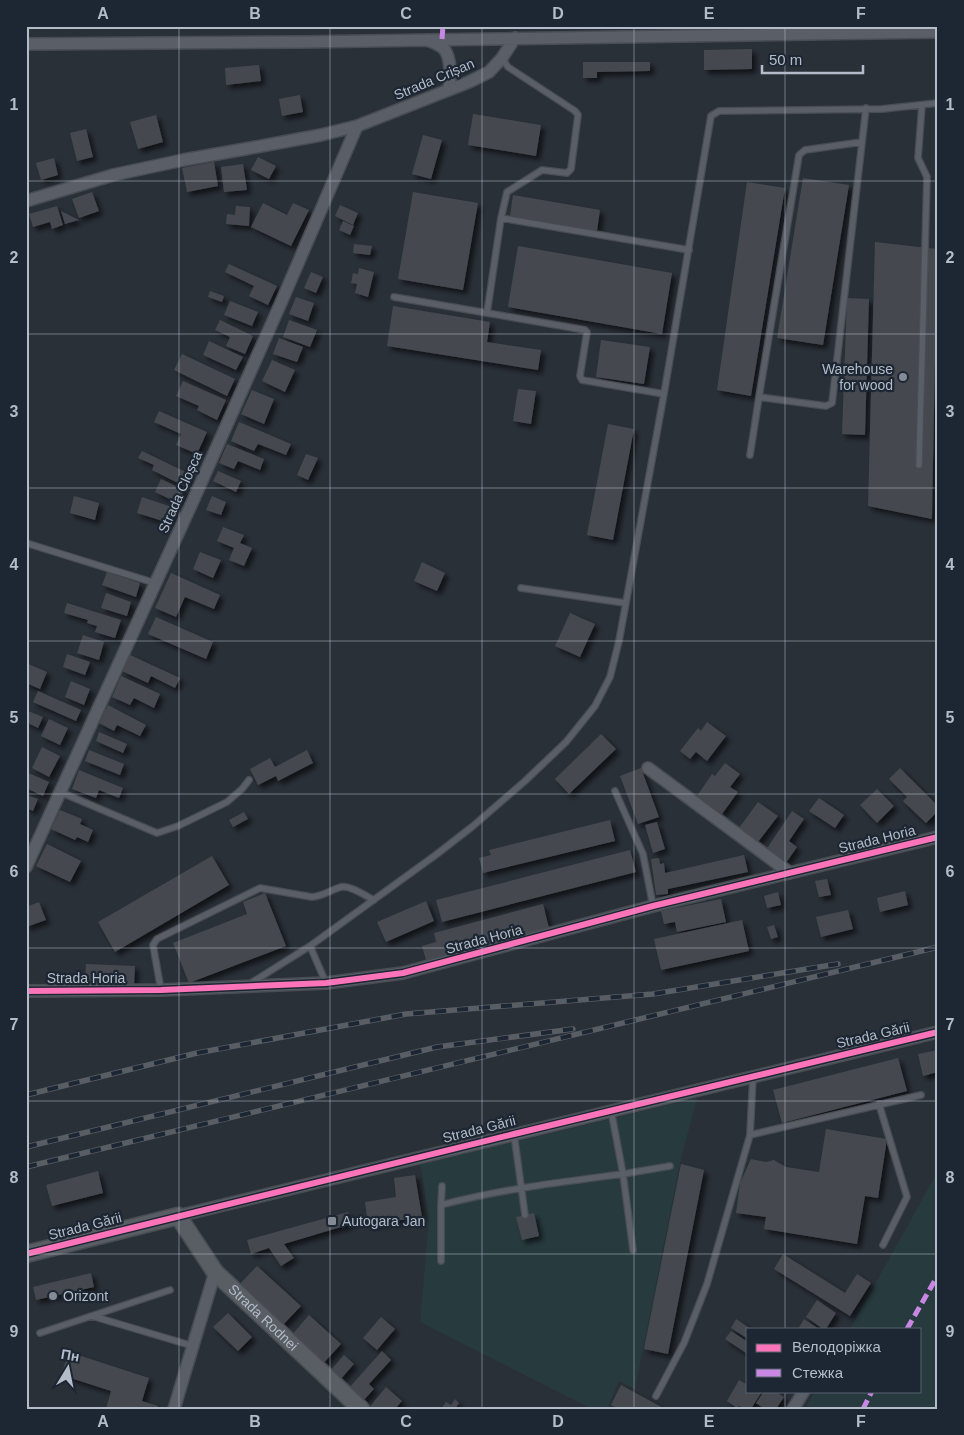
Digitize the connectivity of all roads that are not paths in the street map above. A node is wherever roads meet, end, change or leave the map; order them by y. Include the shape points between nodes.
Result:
1 (938, 32) edge
2 (515, 38) junction
3 (426, 39) junction
4 (26, 44) edge
5 (502, 58) junction
6 (449, 90) junction
7 (938, 103) edge
8 (922, 104) junction
9 (866, 108) junction
10 (356, 126) junction
11 (862, 142) junction
12 (26, 201) edge
13 (501, 218) junction
14 (689, 250) junction
15 (394, 297) dead end
16 (487, 313) junction
17 (664, 394) junction
18 (759, 397) junction
19 (750, 455) dead end
20 (919, 465) dead end
21 (26, 543) edge
22 (155, 583) junction
23 (521, 588) dead end
24 (625, 602) junction
25 (648, 768) dead end
26 (249, 780) dead end
27 (615, 791) dead end
28 (60, 792) junction
29 (938, 837) edge
30 (26, 867) edge
31 (790, 873) junction
32 (374, 900) junction
33 (653, 906) junction
34 (310, 946) junction
35 (326, 983) junction
36 (245, 987) junction
37 (161, 990) junction
38 (26, 991) edge
39 (938, 1032) edge
40 (753, 1076) junction
41 (921, 1095) dead end
42 (879, 1104) junction
43 (611, 1110) junction
44 (514, 1134) junction
45 (750, 1135) junction
46 (670, 1166) dead end
47 (623, 1174) junction
48 (442, 1186) dead end
49 (521, 1187) junction
50 (441, 1205) junction
51 (525, 1215) dead end
52 (178, 1216) junction
53 (883, 1245) dead end
54 (633, 1250) dead end
55 (26, 1254) edge
56 (441, 1261) dead end
57 (216, 1272) junction
58 (170, 1290) dead end
59 (92, 1316) junction
60 (40, 1333) dead end
61 (193, 1346) junction
62 (803, 1392) edge
63 (656, 1396) dead end
64 (174, 1409) edge
65 (361, 1409) edge
66 (793, 1409) edge

1 - 2 street
2 - 3 street
2 - 5 street, Strada Crișan
3 - 4 street
3 - 6 street via 444,50 451,76
5 - 6 street, Strada Crișan via 489,72
5 - 13 lane via 508,67 578,115 571,169 567,173 542,170 507,192
6 - 10 street, Strada Crișan
7 - 8 lane
8 - 9 lane
8 - 20 lane via 918,158 927,177
9 - 11 lane
9 - 14 lane via 719,111 711,116
10 - 12 street, Strada Crișan via 113,175
10 - 22 street, Strada Cloșca
11 - 18 lane via 806,150 799,155
11 - 18 lane via 832,403 826,406
13 - 14 lane
13 - 16 lane
14 - 17 lane
15 - 16 lane
16 - 17 lane via 585,330 582,380
17 - 24 lane
18 - 19 lane
21 - 22 lane
22 - 28 street, Strada Cloșca
23 - 24 lane
24 - 32 lane via 610,677 595,706 566,742 473,826
25 - 31 street
26 - 28 lane via 227,802 157,833
27 - 33 lane via 643,854
28 - 30 street, Strada Cloșca
29 - 31 street, Strada Horia
31 - 33 street, Strada Horia
32 - 34 lane
32 - 37 lane via 348,887 312,898 260,888 157,939 153,945
33 - 35 street, Strada Horia via 404,973
34 - 35 lane
34 - 36 lane
35 - 36 street, Strada Horia
36 - 37 street, Strada Horia
37 - 38 street, Strada Horia
39 - 40 street, Strada Gării
40 - 43 street, Strada Gării
40 - 45 lane
41 - 42 lane
42 - 45 lane
42 - 53 lane via 907,1197
43 - 44 street, Strada Gării
43 - 47 lane
44 - 49 lane
44 - 52 street, Strada Gării
45 - 63 lane via 707,1284 684,1343
46 - 47 lane
47 - 49 lane
47 - 54 lane
48 - 50 lane
49 - 50 lane
49 - 51 lane
50 - 56 lane
52 - 55 street, Strada Gării
52 - 57 street, Strada Rodnei
57 - 61 street
57 - 65 street, Strada Rodnei
58 - 59 lane
59 - 60 lane
59 - 61 lane
61 - 64 street
62 - 66 street

